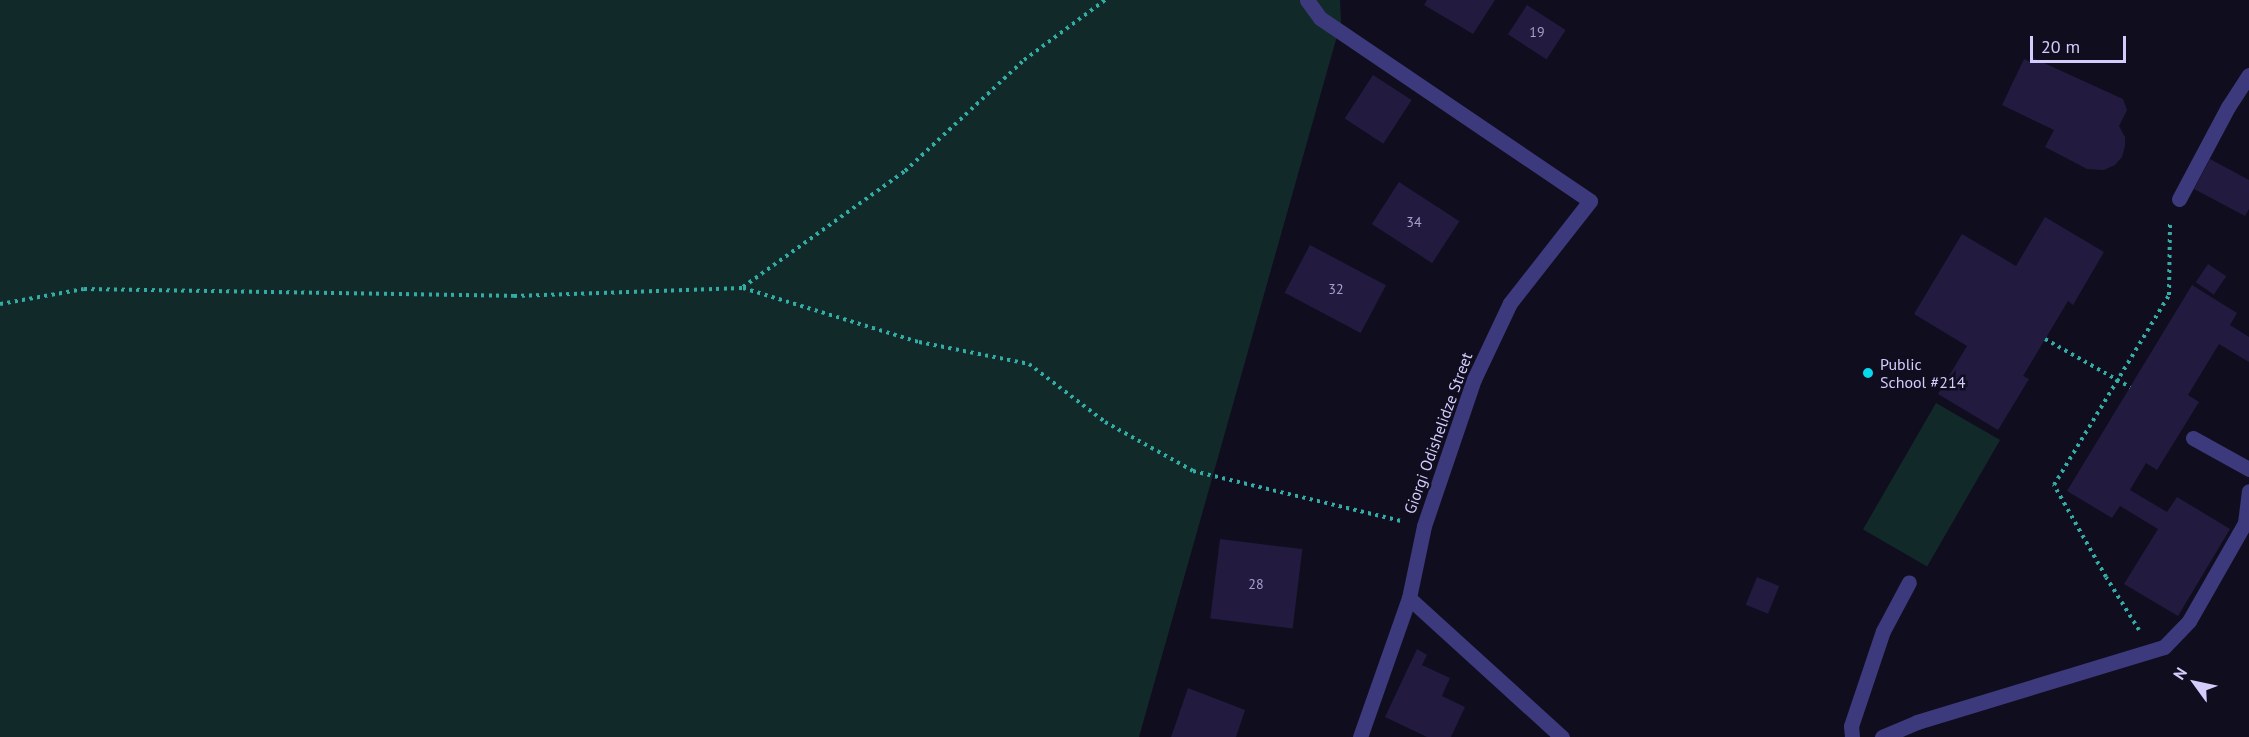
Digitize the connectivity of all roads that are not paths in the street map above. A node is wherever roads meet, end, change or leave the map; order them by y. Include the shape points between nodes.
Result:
1 (1307, 0) edge
2 (2249, 75) edge
3 (2179, 199) road end
4 (2193, 438) dead end
5 (2249, 469) edge
6 (2249, 491) edge
7 (1909, 582) dead end
8 (1409, 598) junction
9 (1360, 737) edge
10 (1562, 737) edge
11 (1852, 737) edge
12 (1882, 737) edge

1 - 8 street, Giorgi Odishelidze Street via 1320,18 1590,201 1510,303 1474,379 1424,526
2 - 3 street
4 - 5 street
6 - 12 street via 2245,523 2189,621 2164,647 1917,722
7 - 11 street via 1883,631 1851,726
8 - 9 street, Giorgi Odishelidze Street
8 - 10 street

